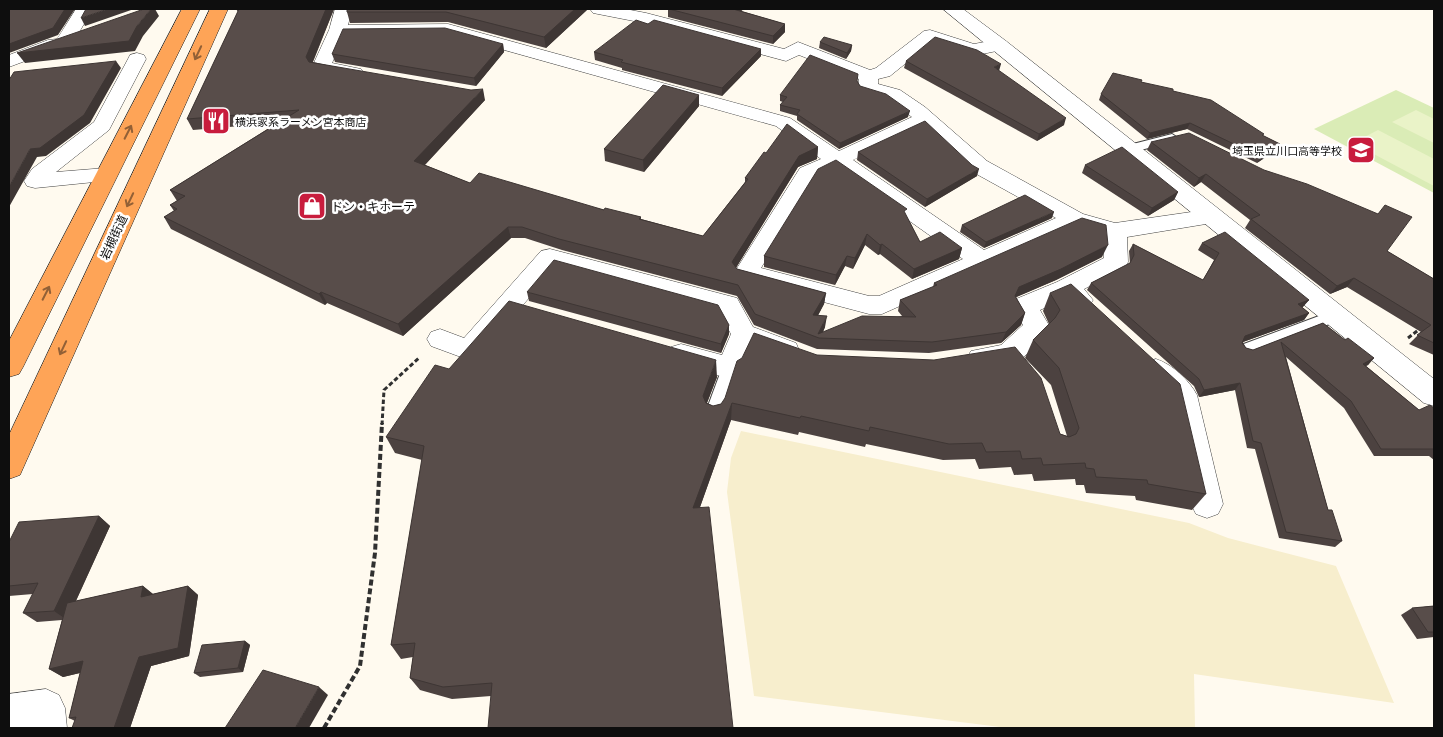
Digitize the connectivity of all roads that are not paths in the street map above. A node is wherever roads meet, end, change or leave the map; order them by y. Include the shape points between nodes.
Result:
1 (84, 9) edge
2 (191, 9) edge
3 (219, 9) edge
4 (344, 9) edge
5 (600, 9) edge
6 (952, 9) edge
7 (338, 30) junction
8 (92, 31) edge
9 (66, 40) junction
10 (1000, 45) junction
11 (9, 61) edge
12 (118, 61) edge
13 (34, 70) edge
14 (9, 73) edge
15 (369, 76) edge
16 (869, 76) junction
17 (926, 118) junction
18 (1186, 134) edge
19 (1129, 149) junction
20 (839, 159) junction
21 (106, 175) junction
22 (1212, 216) junction
23 (1075, 219) junction
24 (1115, 231) junction
25 (982, 260) junction
26 (1066, 288) junction
27 (507, 306) junction
28 (535, 314) edge
29 (1096, 314) edge
30 (1335, 316) junction
31 (744, 334) junction
32 (440, 339) road end
33 (656, 348) edge
34 (1247, 349) edge
35 (1139, 354) edge
36 (806, 358) edge
37 (959, 361) edge
38 (9, 368) edge
39 (730, 368) junction
40 (1434, 395) edge
41 (714, 414) edge
42 (9, 466) edge
43 (1207, 504) edge
44 (9, 713) edge
45 (48, 728) edge

1 - 9 street
21 -> 2 highway
3 -> 42 highway, 岩槻街道
4 - 7 street
5 - 16 street via 786,55 798,48
6 - 10 street
7 - 15 street via 321,67
7 - 20 street via 448,29 783,122
8 - 9 street
9 - 11 street
10 - 16 street via 973,50 930,36 882,72
10 - 19 street
12 - 21 street via 137,59 102,126 35,181
13 - 14 street
16 - 17 street via 868,87 894,94
17 - 20 street
17 - 23 street via 979,166
18 - 19 lane
19 - 22 street
20 - 25 street
20 - 25 street via 808,173 746,273 869,305 882,305
38 -> 21 highway
22 - 24 street
22 - 30 street
23 - 24 street
23 - 25 street
24 - 26 street via 1116,262
26 - 29 street
26 - 37 street via 1025,306 1037,327 1014,360
27 - 28 street
27 - 31 street via 550,257 728,305
27 - 32 street via 470,350
30 - 34 lane
30 - 40 street
31 - 36 street
31 - 39 street
33 - 39 street
35 - 43 street via 1183,395
39 - 41 lane
44 - 45 street via 46,708

